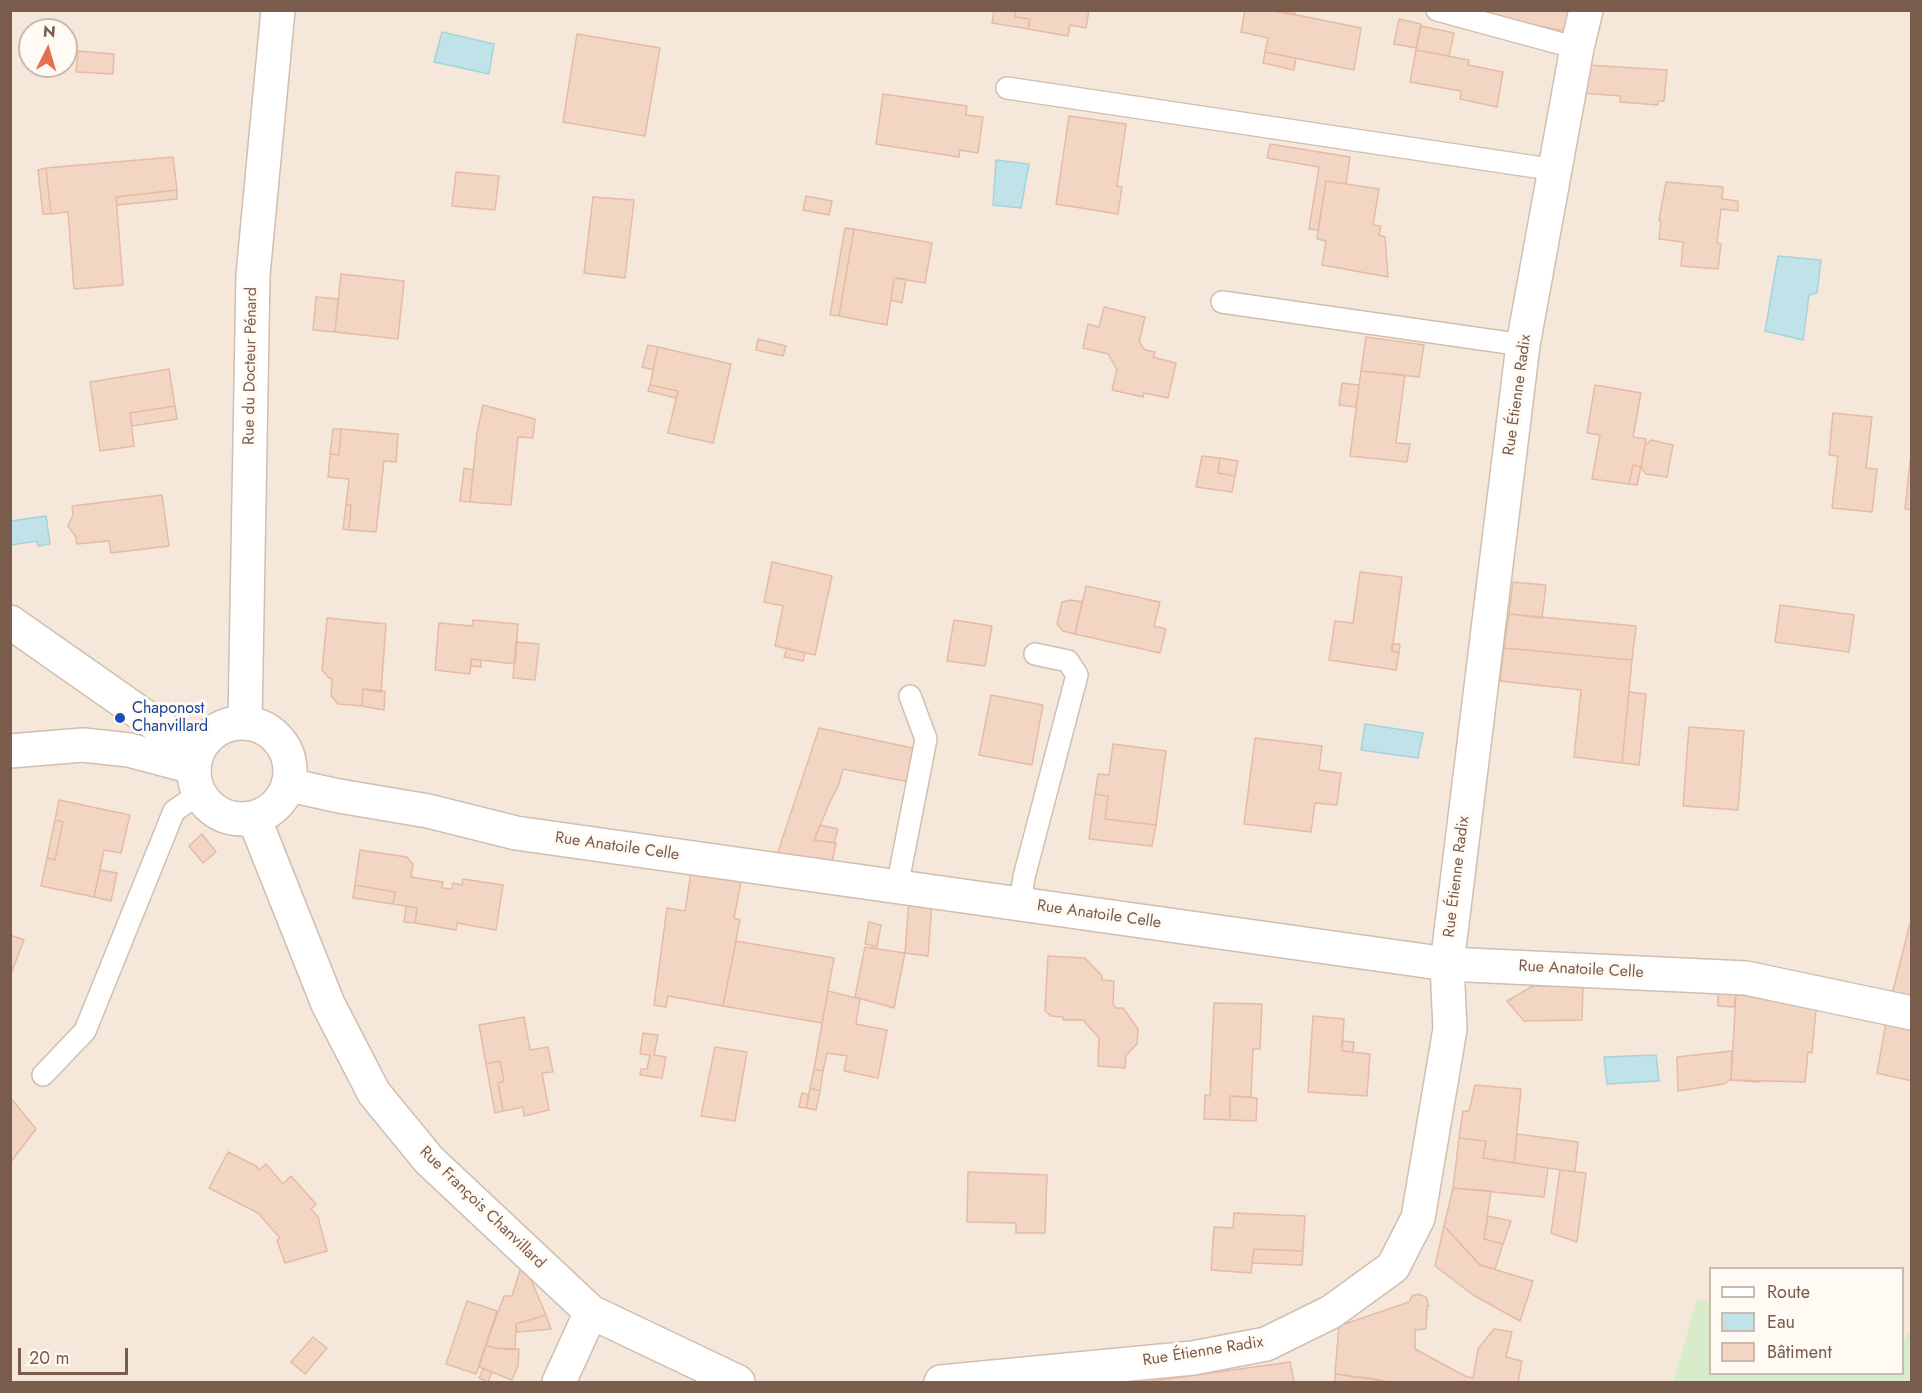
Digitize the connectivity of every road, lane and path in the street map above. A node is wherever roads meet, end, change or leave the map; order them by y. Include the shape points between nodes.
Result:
1 (278, 10) edge
2 (1437, 10) edge
3 (1586, 10) edge
4 (1577, 48) junction
5 (1007, 88) dead end
6 (1556, 170) junction
7 (1222, 302) dead end
8 (1524, 345) junction
9 (10, 622) edge
10 (1035, 654) dead end
11 (910, 696) dead end
12 (245, 722) junction
13 (10, 751) edge
14 (196, 772) junction
15 (289, 785) junction
16 (254, 818) junction
17 (897, 887) junction
18 (1020, 904) junction
19 (1447, 964) junction
20 (1911, 1013) edge
21 (43, 1075) dead end
22 (591, 1312) junction
23 (559, 1383) edge
24 (738, 1383) edge
25 (941, 1383) edge

1 - 12 street, Rue du Docteur Pénard via 253,275
2 - 4 lane
3 - 4 street, Rue Étienne Radix
4 - 6 street, Rue Étienne Radix
5 - 6 lane
6 - 8 street, Rue Étienne Radix
7 - 8 lane
8 - 19 street, Rue Étienne Radix
9 - 14 street
10 - 18 lane via 1068,661 1077,675
11 - 17 lane via 927,739
12 - 14 street via 225,725 208,736
12 - 15 street via 266,728 283,743 291,763
13 - 14 street via 83,745 129,750
14 - 16 street via 213,810 233,819
14 - 21 lane via 174,811 86,1030
15 - 16 street via 270,812
15 - 17 street, Rue Anatoile Celle via 428,811 516,833
16 - 22 street, Rue François Chanvillard via 328,1004 374,1093 429,1160
17 - 18 street, Rue Anatoile Celle
18 - 19 street, Rue Anatoile Celle
19 - 20 street, Rue Anatoile Celle via 1746,978
19 - 25 street, Rue Étienne Radix via 1450,1029 1418,1218 1393,1267 1331,1312 1266,1344 1194,1358
22 - 23 street
22 - 24 street, Rue François Chanvillard

